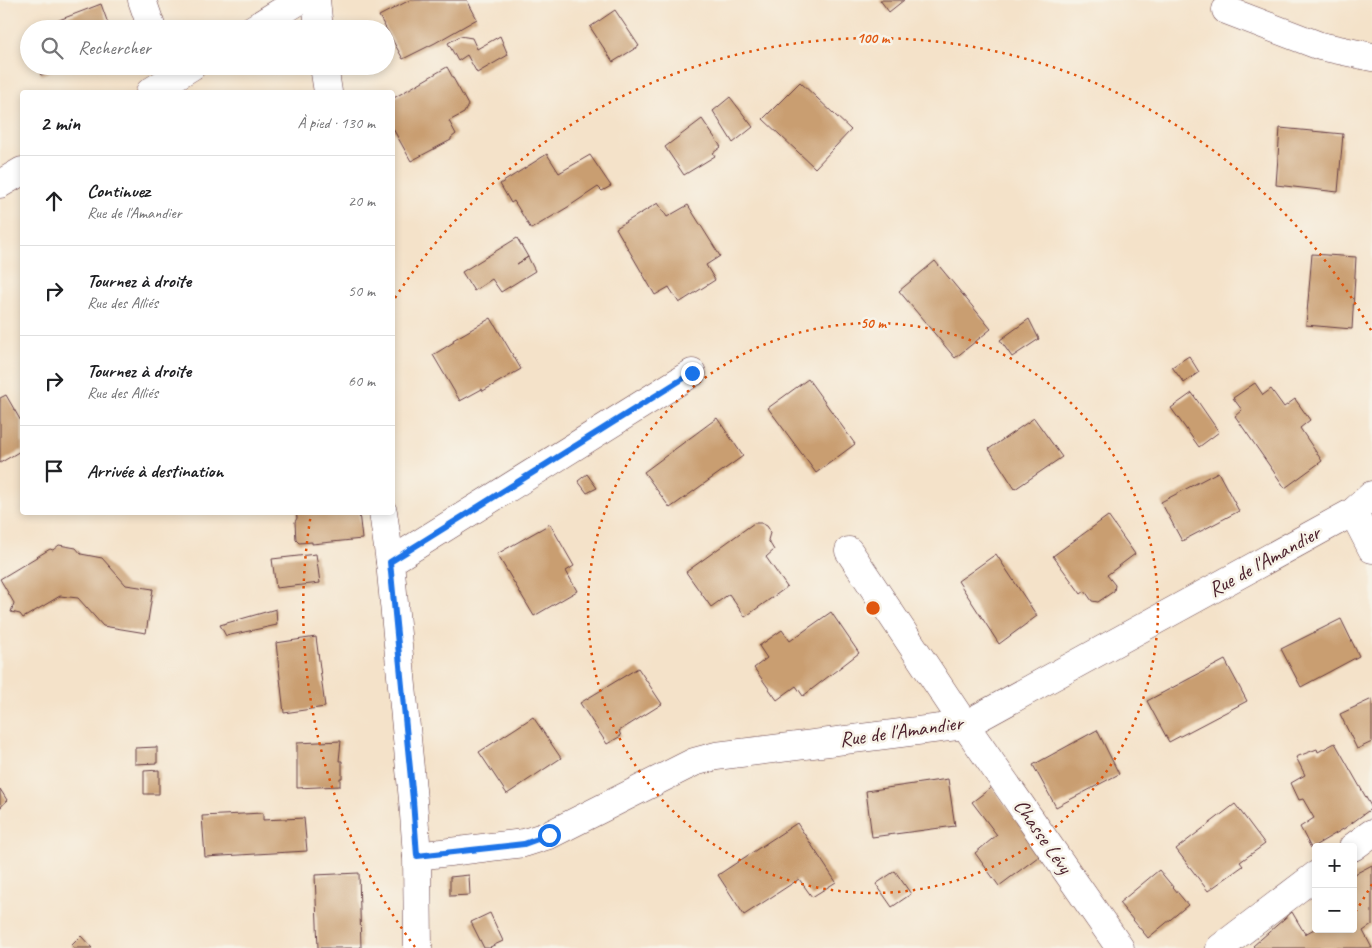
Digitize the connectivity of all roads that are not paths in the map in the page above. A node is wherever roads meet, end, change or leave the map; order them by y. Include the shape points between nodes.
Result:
1 (142, 0) edge
2 (300, 0) edge
3 (316, 0) edge
4 (1226, 10) dead end
5 (149, 20) edge
6 (268, 20) edge
7 (318, 20) edge
8 (1372, 57) edge
9 (325, 75) edge
10 (328, 90) edge
11 (20, 172) edge
12 (0, 184) edge
13 (692, 373) dead end
14 (1362, 504) edge
15 (383, 515) edge
16 (1372, 549) edge
17 (849, 551) dead end
18 (390, 562) junction
19 (966, 725) junction
20 (1372, 833) edge
21 (1357, 844) edge
22 (417, 856) junction
23 (1312, 878) edge
24 (418, 948) edge
25 (1120, 948) edge
26 (1220, 948) edge

1 - 5 street
2 - 6 street
3 - 7 street
4 - 8 street via 1320,46
9 - 10 street
11 - 12 street
13 - 18 street
14 - 16 street
14 - 19 street, Rue de l'Amandier
15 - 18 street
17 - 19 street, Chasse Lévy
18 - 22 street
19 - 22 street, Rue de l'Amandier via 716,756 694,762 549,835 524,844
19 - 25 street, Chasse Lévy
20 - 21 street
22 - 24 street
23 - 26 street

